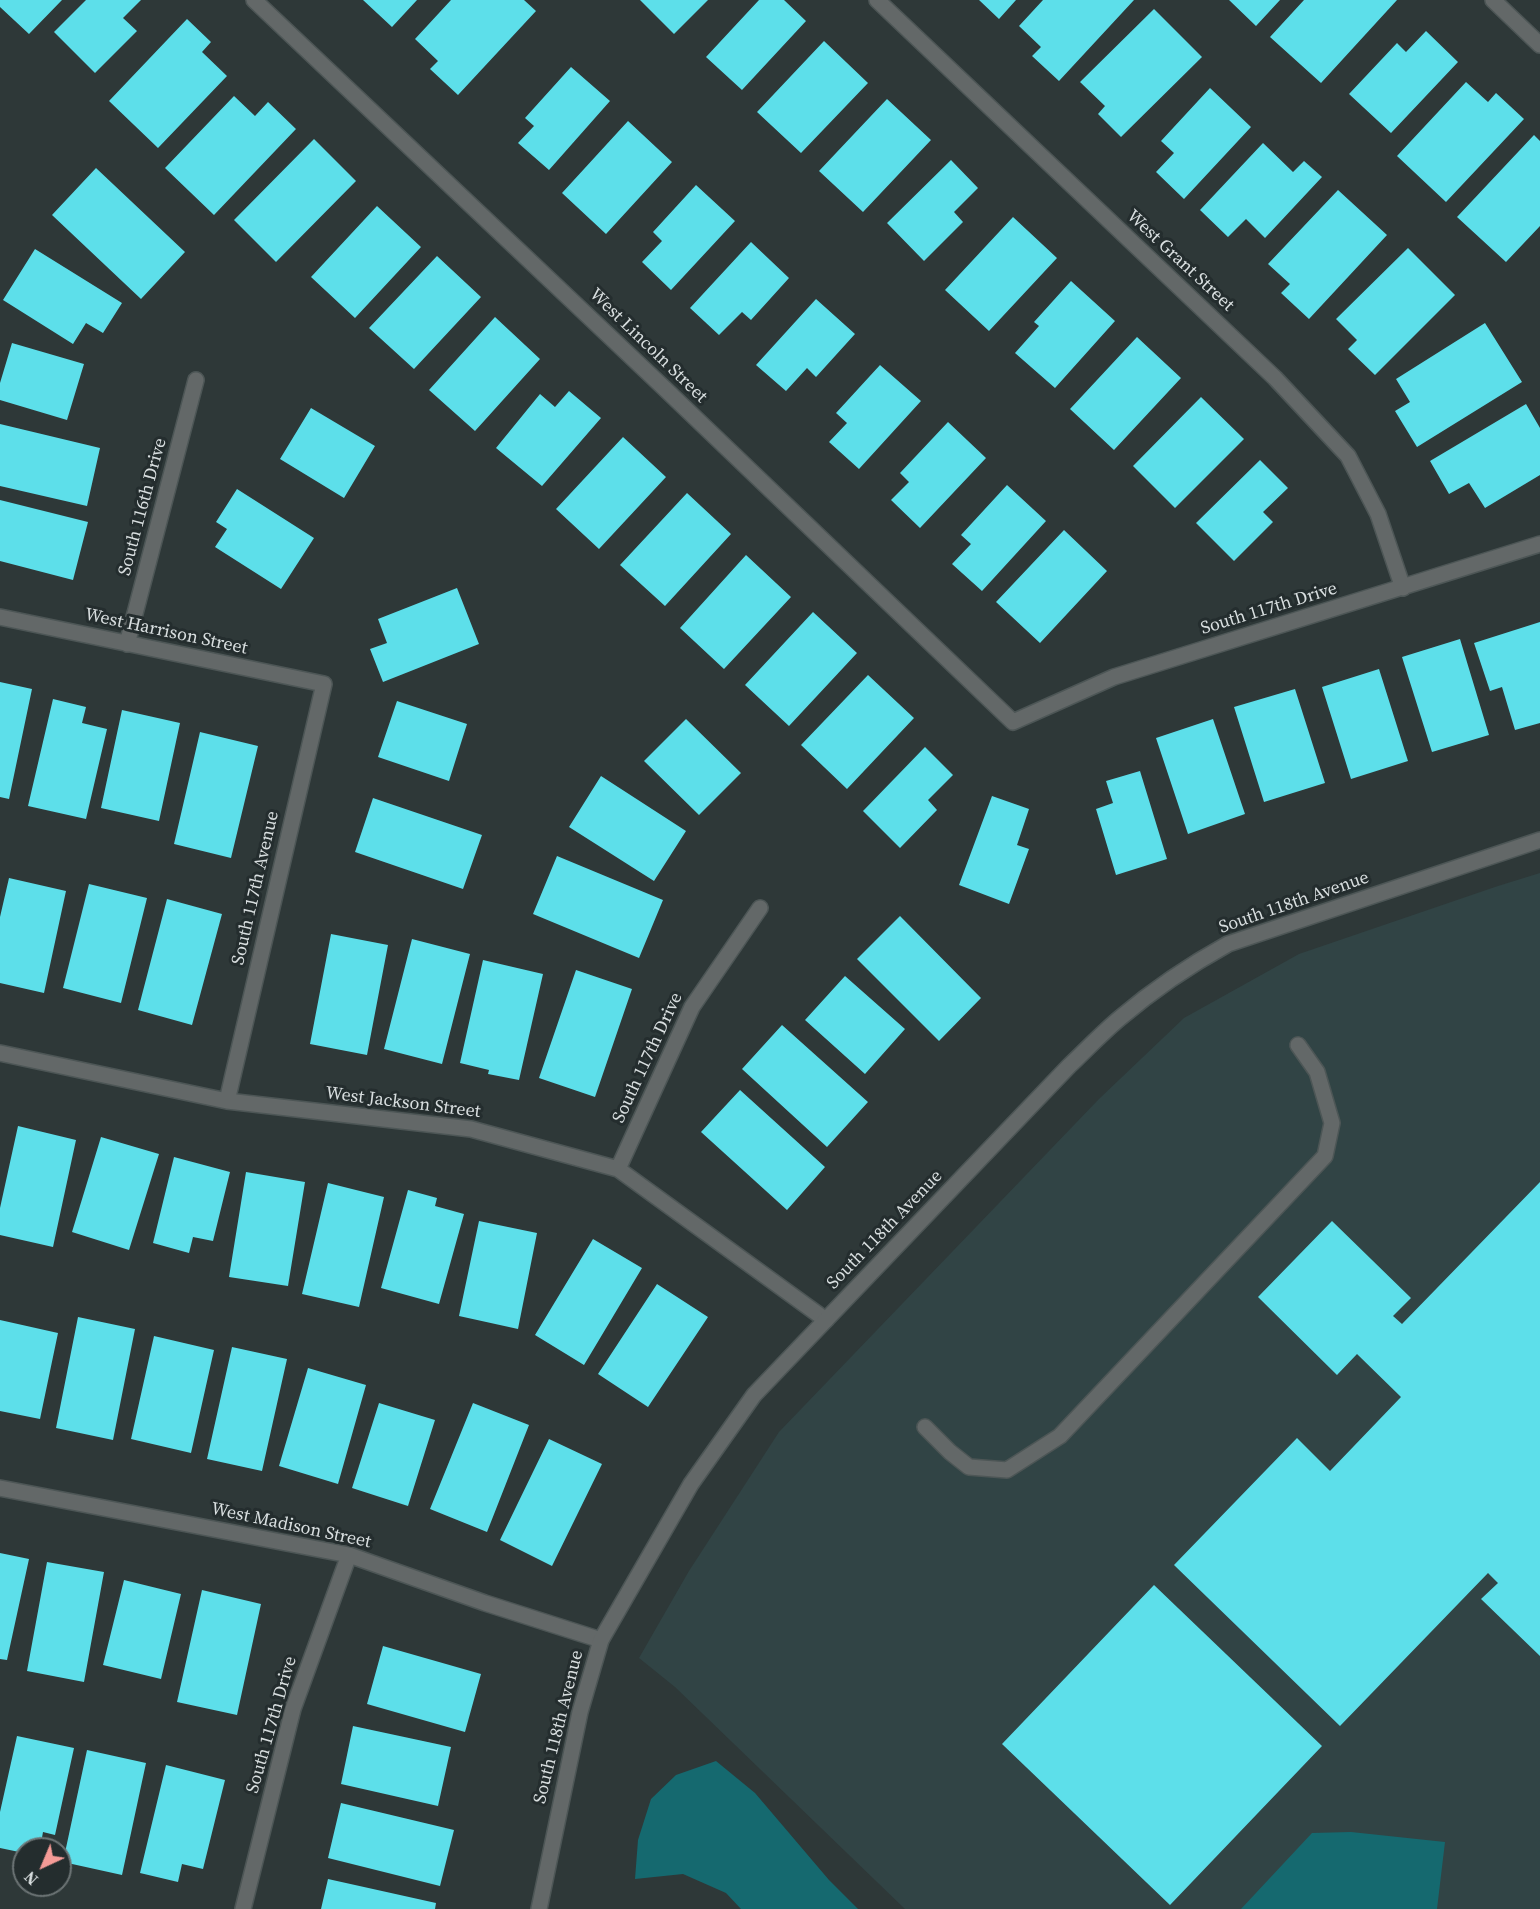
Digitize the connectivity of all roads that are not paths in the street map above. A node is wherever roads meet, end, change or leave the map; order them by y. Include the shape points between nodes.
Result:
1 (254, 0) edge
2 (877, 0) edge
3 (1493, 0) edge
4 (1540, 45) edge
5 (195, 380) dead end
6 (1540, 544) edge
7 (1403, 588) junction
8 (0, 617) edge
9 (127, 644) junction
10 (324, 684) joint
11 (1013, 722) joint
12 (1540, 840) edge
13 (760, 908) dead end
14 (1298, 1045) dead end
15 (0, 1053) edge
16 (227, 1101) junction
17 (618, 1169) junction
18 (826, 1320) junction
19 (925, 1427) dead end
20 (0, 1488) edge
21 (349, 1555) junction
22 (601, 1640) junction
23 (243, 1909) edge
24 (539, 1909) edge

1 - 11 street, West Lincoln Street
2 - 7 street, West Grant Street via 1275,378 1348,456 1378,514
3 - 4 street
5 - 9 street, South 116th Drive
6 - 7 street, South 117th Drive
7 - 11 street, South 117th Drive via 1114,677
8 - 9 street, West Harrison Street
9 - 10 street, West Harrison Street
10 - 16 street, South 117th Avenue
12 - 18 street, South 118th Avenue via 1228,944 1202,958 1147,996 1069,1066
13 - 17 street, South 117th Drive via 692,1007
14 - 19 street via 1317,1072 1332,1123 1325,1156 1060,1436 1007,1470 969,1467
15 - 16 street, West Jackson Street
16 - 17 street, West Jackson Street via 471,1129
17 - 18 street, West Jackson Street
18 - 22 street, South 118th Avenue via 754,1395 691,1484
20 - 21 street, West Madison Street
21 - 22 street, West Madison Street
21 - 23 street, South 117th Drive via 293,1709
22 - 24 street, South 118th Avenue via 580,1712

